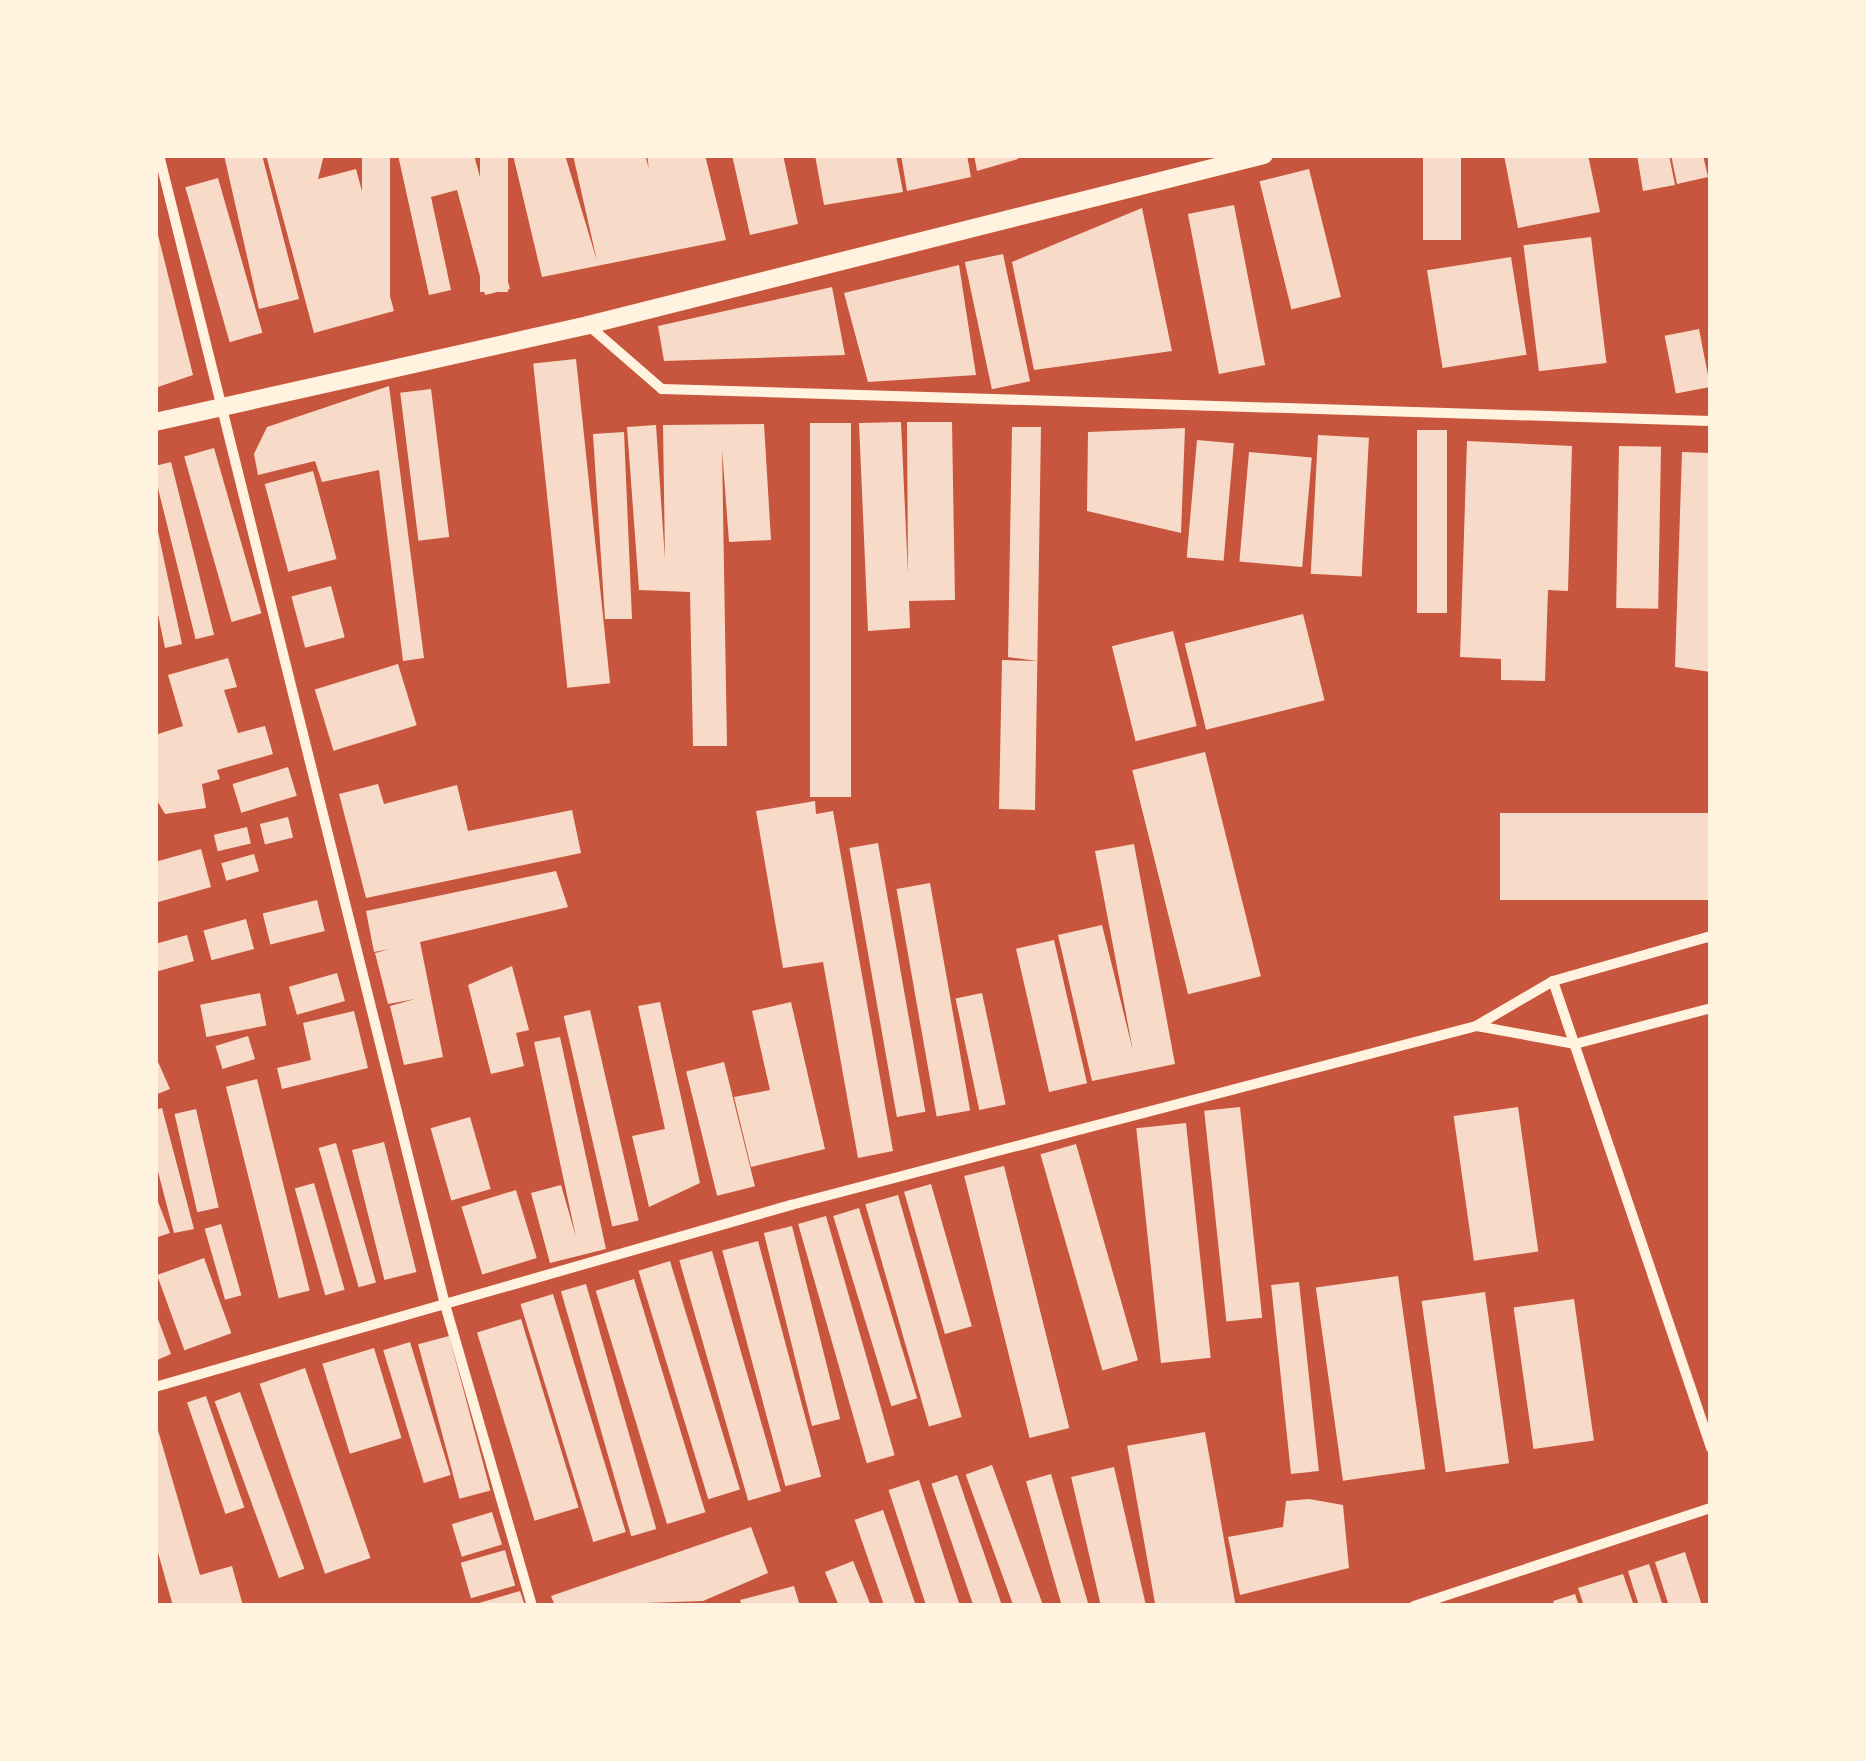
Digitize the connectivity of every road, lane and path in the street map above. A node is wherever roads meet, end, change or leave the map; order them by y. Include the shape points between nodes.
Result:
1 (159, 155) edge
2 (1264, 155) edge
3 (588, 325) junction
4 (222, 406) junction
5 (1711, 421) edge
6 (155, 422) edge
7 (1711, 936) edge
8 (1553, 981) junction
9 (1711, 1008) edge
10 (1476, 1026) junction
11 (1575, 1044) junction
12 (444, 1300) junction
13 (155, 1387) edge
14 (1711, 1448) edge
15 (1711, 1508) edge
16 (532, 1606) edge
17 (1414, 1606) edge

1 - 4 street
2 - 3 street
3 - 4 street
3 - 5 street via 662,389
4 - 6 street
4 - 12 street
7 - 8 street
8 - 10 street
8 - 11 street
9 - 11 street
10 - 11 street
10 - 12 street
11 - 14 street
12 - 13 street
12 - 16 street
15 - 17 street

